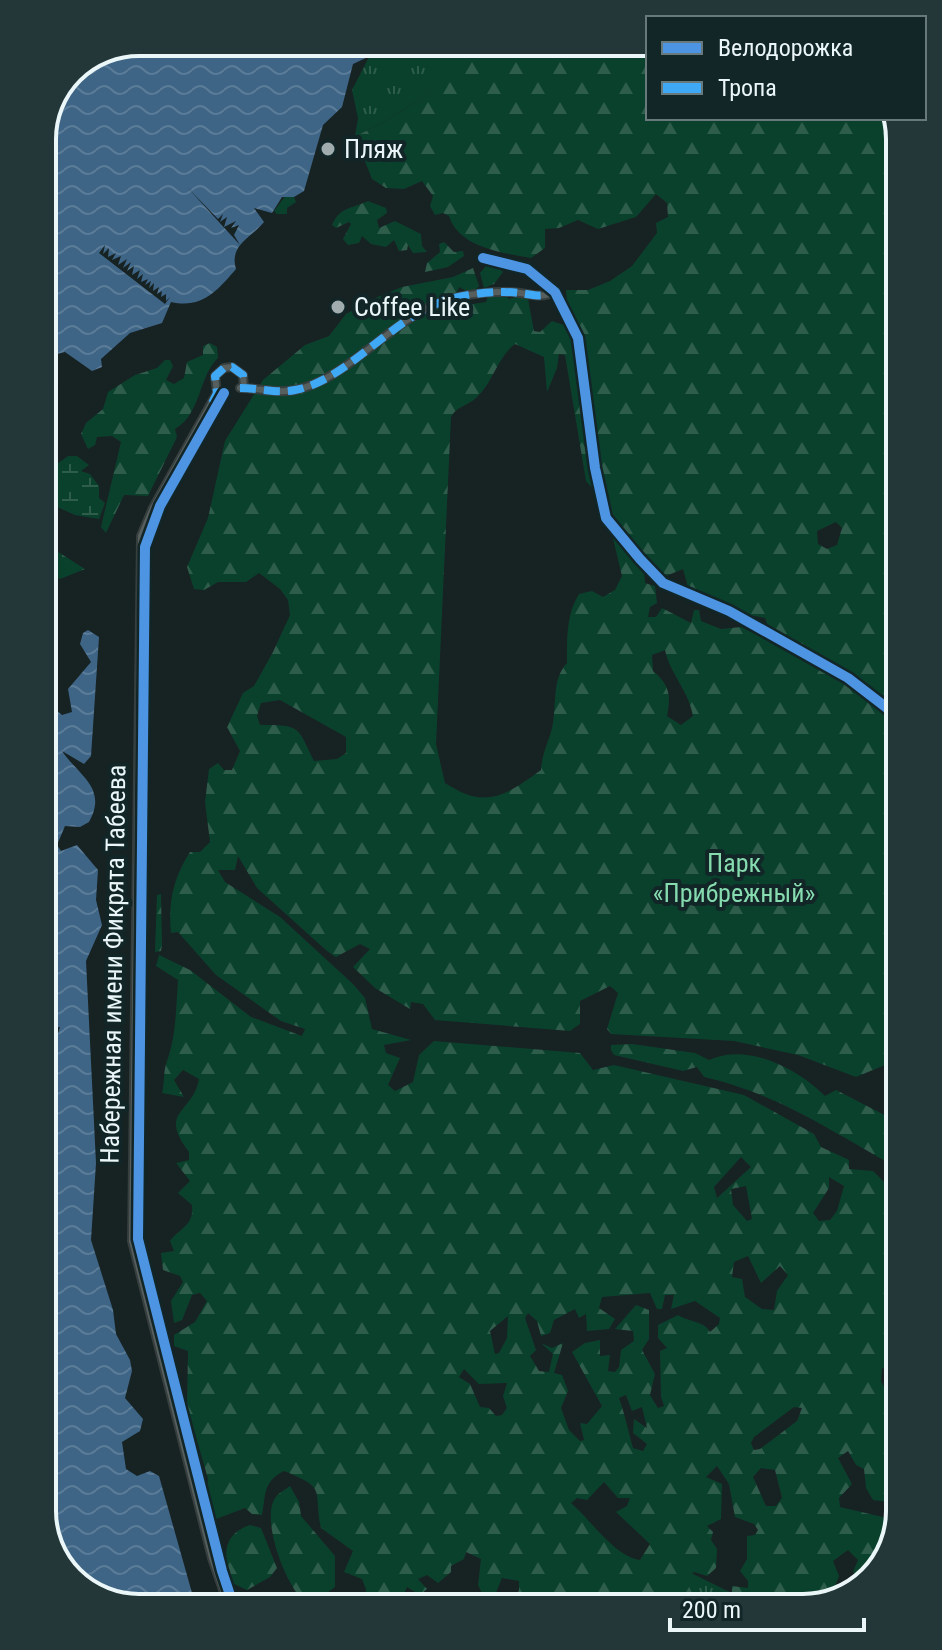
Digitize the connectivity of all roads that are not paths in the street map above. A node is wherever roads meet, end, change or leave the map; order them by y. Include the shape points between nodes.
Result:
1 (483, 258) dead end
2 (555, 292) junction
3 (886, 706) edge
4 (224, 1594) edge

1 - 2 street via 527,269
2 - 3 street via 578,338 606,518 663,583 729,611
2 - 4 street, Набережная имени Фикрята Табеева via 536,298 521,293 442,301 383,335 348,365 308,386 282,392 242,388 243,375 224,368 215,376 217,393 141,536 132,1241

